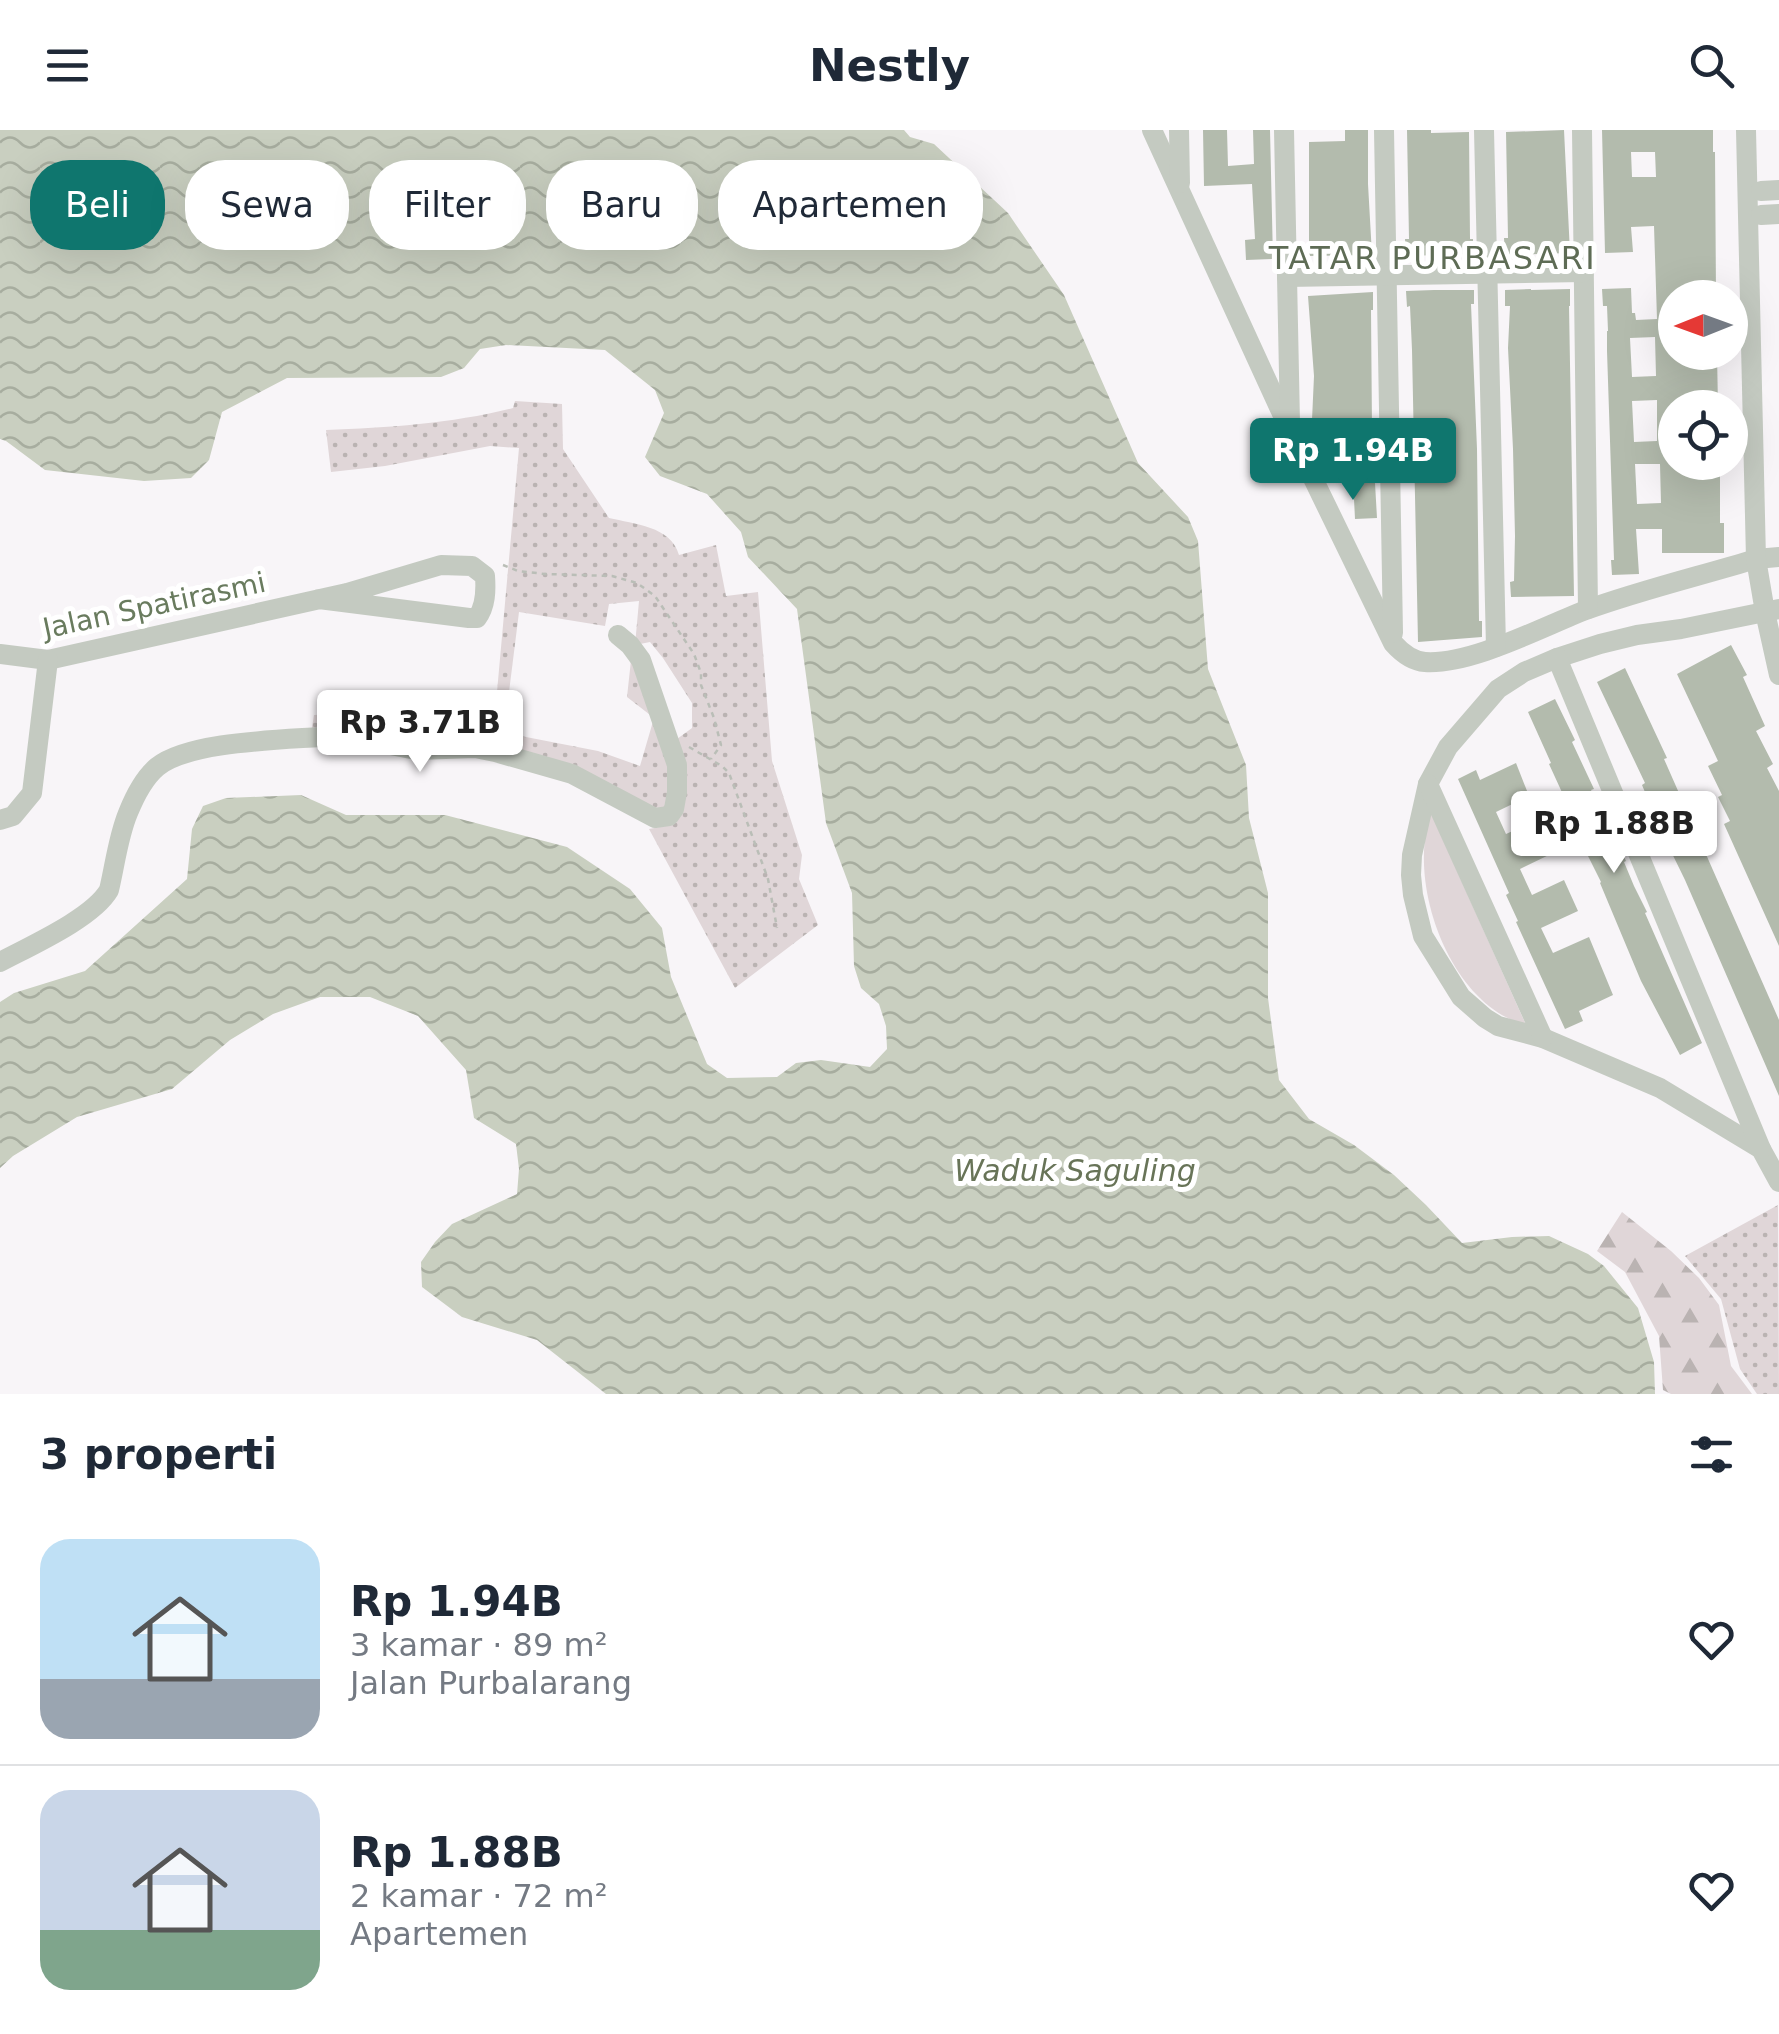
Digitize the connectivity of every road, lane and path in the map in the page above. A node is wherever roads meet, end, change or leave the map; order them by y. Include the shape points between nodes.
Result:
1 (1152, 130) edge
2 (1179, 130) edge
3 (1284, 130) edge
4 (1384, 130) edge
5 (1484, 130) edge
6 (1582, 130) edge
7 (1746, 130) edge
8 (1759, 130) edge
9 (1180, 190) junction
10 (1770, 191) edge
11 (1770, 215) edge
12 (1584, 272) junction
13 (1488, 273) junction
14 (1386, 275) junction
15 (1287, 277) junction
16 (1290, 431) junction
17 (1768, 557) edge
18 (503, 564) dead end
19 (319, 599) junction
20 (1588, 609) junction
21 (1775, 612) edge
22 (618, 635) dead end
23 (1393, 643) junction
24 (1496, 647) junction
25 (0, 654) edge
26 (1557, 658) junction
27 (48, 660) junction
28 (1779, 675) edge
29 (668, 741) junction
30 (711, 759) junction
31 (1428, 784) junction
32 (0, 820) edge
33 (777, 928) dead end
34 (0, 962) edge
35 (1543, 1038) junction
36 (1761, 1150) junction
37 (1779, 1182) edge

1 - 9 street
2 - 9 street
3 - 15 street
4 - 14 street
5 - 13 street
6 - 12 street
7 - 17 street
8 - 10 street
9 - 16 street
10 - 11 street
11 - 17 street via 1762,362
12 - 13 street
12 - 20 street
13 - 14 street
13 - 24 street
14 - 15 street
14 - 23 street
15 - 16 street
16 - 23 street
17 - 20 street
17 - 21 street
18 - 30 path via 544,574 612,576 656,596 694,654 720,745
19 - 19 street, Jalan Spatirasmi via 441,565 472,566 485,576 477,618
19 - 27 street, Jalan Spatirasmi
20 - 24 street
21 - 26 street via 1637,635
21 - 28 street
22 - 29 street via 641,660
23 - 24 street via 1420,662
25 - 27 street, Jalan Spatirasmi
26 - 31 street via 1498,689 1448,747
26 - 36 street
27 - 32 street via 32,792 13,816
29 - 30 path
29 - 34 street via 677,765 674,809 655,818 572,774 475,748 416,750 334,736 177,756 151,774 127,814 106,896
30 - 33 path via 730,773 768,879
31 - 35 street
31 - 35 street via 1411,876 1423,936 1461,997 1485,1018
35 - 36 street via 1660,1088
36 - 37 street

